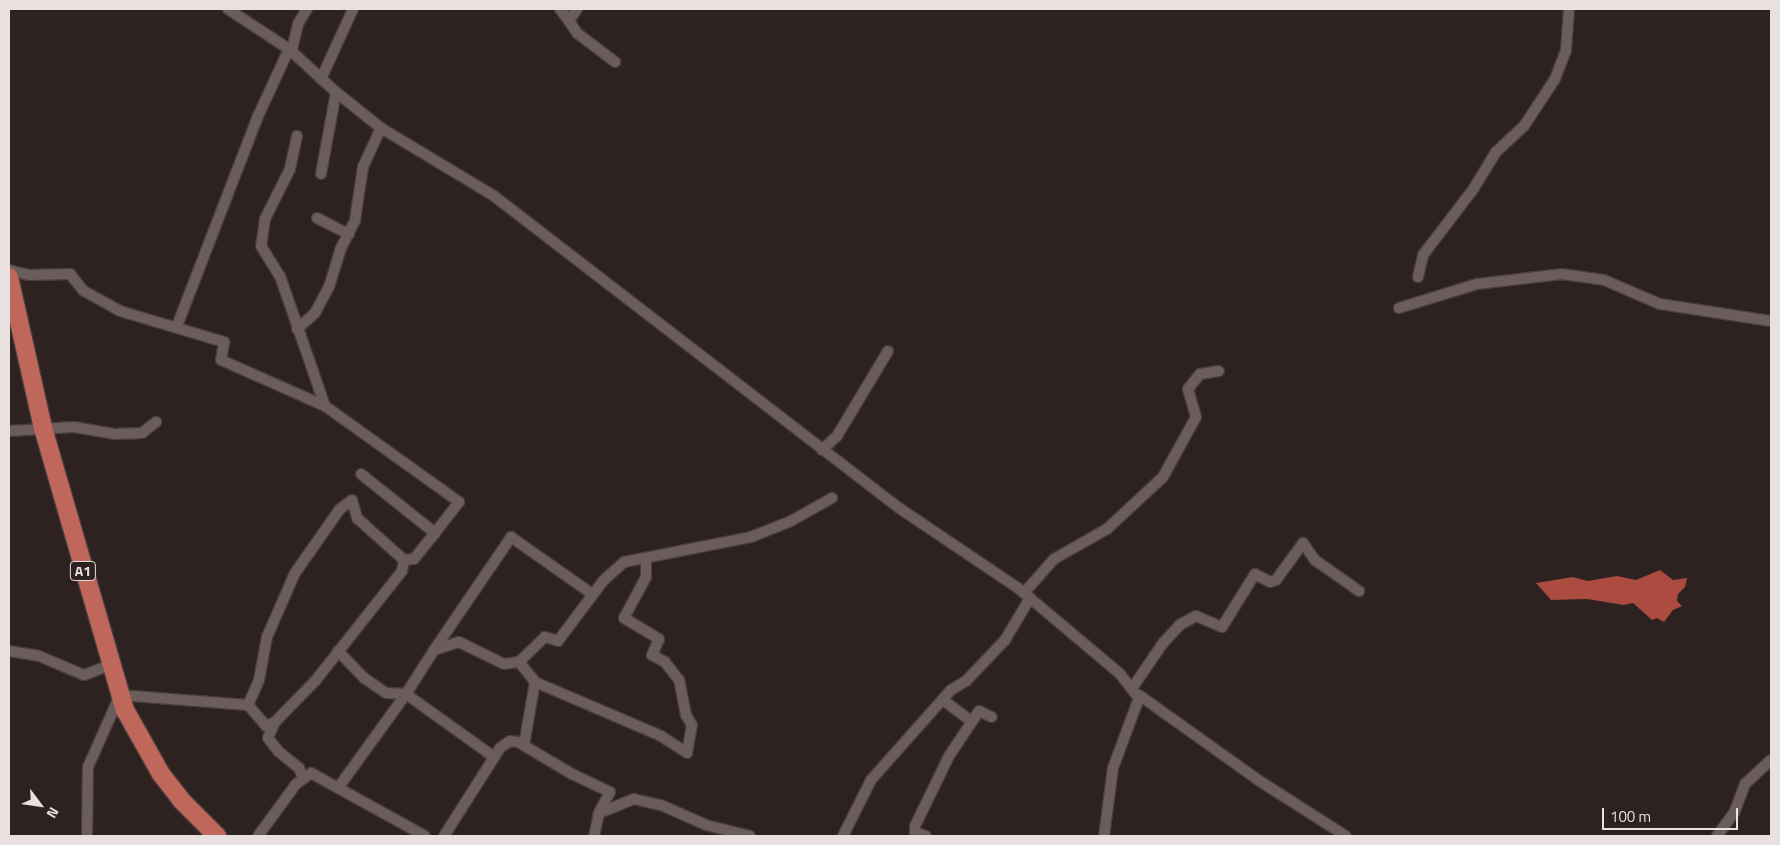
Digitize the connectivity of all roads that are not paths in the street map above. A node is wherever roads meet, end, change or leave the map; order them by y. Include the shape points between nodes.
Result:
1 (228, 9) edge
2 (308, 9) edge
3 (353, 9) edge
4 (560, 9) edge
5 (577, 9) edge
6 (1569, 9) edge
7 (569, 21) junction
8 (290, 51) junction
9 (615, 62) dead end
10 (321, 79) junction
11 (336, 92) junction
12 (381, 128) junction
13 (297, 136) dead end
14 (322, 174) dead end
15 (317, 218) dead end
16 (349, 234) junction
17 (9, 270) edge
18 (9, 277) edge
19 (1418, 277) dead end
20 (1399, 308) dead end
21 (1771, 321) edge
22 (177, 326) junction
23 (297, 329) junction
24 (888, 351) dead end
25 (1219, 371) dead end
26 (325, 406) junction
27 (156, 422) dead end
28 (43, 428) junction
29 (9, 431) edge
30 (822, 450) junction
31 (362, 474) dead end
32 (832, 498) dead end
33 (435, 533) junction
34 (646, 559) junction
35 (404, 560) junction
36 (1359, 591) dead end
37 (592, 594) junction
38 (1027, 596) junction
39 (434, 650) junction
40 (9, 651) edge
41 (338, 651) junction
42 (519, 662) junction
43 (110, 665) junction
44 (535, 682) junction
45 (1136, 691) junction
46 (406, 694) junction
47 (120, 695) junction
48 (943, 700) junction
49 (248, 705) junction
50 (992, 717) dead end
51 (971, 720) junction
52 (275, 722) junction
53 (524, 745) junction
54 (494, 757) junction
55 (1771, 760) edge
56 (302, 776) junction
57 (338, 788) junction
58 (599, 813) junction
59 (211, 834) edge
60 (87, 836) edge
61 (258, 836) edge
62 (425, 836) edge
63 (444, 836) edge
64 (594, 836) edge
65 (750, 836) edge
66 (843, 836) edge
67 (926, 836) edge
68 (1104, 836) edge
69 (1346, 836) edge
70 (1717, 836) edge

1 - 8 street
2 - 8 street via 298,24
3 - 10 street
4 - 7 street
5 - 7 street
6 - 19 street via 1566,50 1554,79 1524,126 1496,152 1474,188 1423,255
7 - 9 street via 589,45
8 - 10 street
8 - 22 street via 258,116
10 - 11 street
11 - 12 street
11 - 14 street
12 - 16 street via 363,167 355,220
12 - 30 street via 494,196 669,328
13 - 23 street via 290,169 266,219 261,246 280,276
15 - 16 street
16 - 23 street via 340,250 330,287 315,314
17 - 22 street via 29,275 70,274 84,290 120,311
18 - 28 highway, A1
20 - 21 street via 1477,284 1562,274 1604,280 1660,304
22 - 26 street via 224,342 221,360
23 - 26 street
24 - 30 street via 837,436
25 - 38 street via 1200,374 1188,389 1196,418 1163,477 1106,529 1054,559
26 - 33 street via 459,502
27 - 28 street via 142,433
28 - 29 street
28 - 43 highway, A1
30 - 38 street via 921,525
31 - 33 street
32 - 34 street via 791,521 751,537 681,549
33 - 35 street via 414,559
34 - 37 street via 624,562
34 - 44 street via 646,577 624,618 660,639 652,655 666,662 679,680 686,715 692,724 687,752 661,736
35 - 41 street via 402,571
35 - 49 street via 357,518 352,500 340,509 295,573 283,597 267,637 259,680
36 - 45 street via 1315,560 1303,543 1276,580 1270,582 1255,574 1222,627 1196,616 1182,624 1163,643
37 - 39 street via 511,537
37 - 42 street via 558,641 545,637
38 - 45 street
38 - 48 street via 1005,640
39 - 42 street via 459,642 504,664
39 - 46 street
40 - 43 street via 39,656 84,675
41 - 46 street via 364,678 386,693
41 - 52 street via 316,680
42 - 44 street
43 - 47 highway, A1
44 - 53 street
45 - 68 street via 1113,768
45 - 69 street via 1258,780
46 - 54 street
46 - 57 street
47 - 49 street
47 - 59 highway, A1 via 161,774
47 - 60 street via 88,767
48 - 51 street
48 - 66 street via 871,780
49 - 52 street via 266,726
50 - 51 street via 979,710
51 - 67 street via 949,756 915,826 915,832
52 - 56 street via 268,738 299,768
53 - 54 street via 505,742
53 - 58 street via 610,792
54 - 63 street
55 - 70 street via 1745,784 1734,813
56 - 57 street via 316,775
56 - 61 street
57 - 62 street
58 - 64 street
58 - 65 street via 634,799 661,805 706,825

